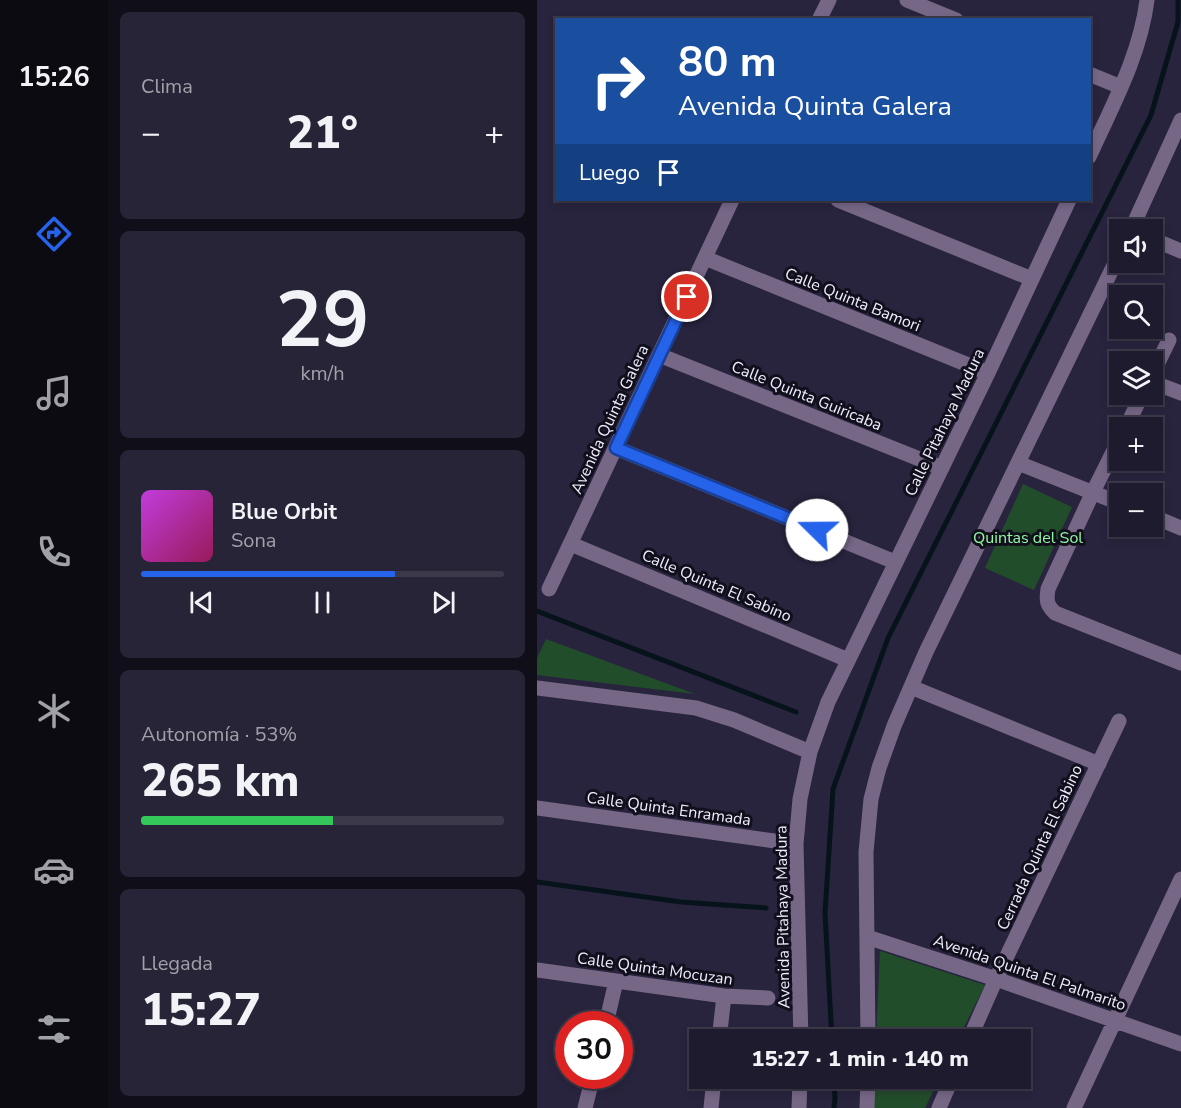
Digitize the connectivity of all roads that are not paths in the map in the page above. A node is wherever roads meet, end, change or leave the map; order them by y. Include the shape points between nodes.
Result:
1 (829, 0) edge
2 (907, 0) edge
3 (1147, 0) edge
4 (820, 18) edge
5 (950, 18) edge
6 (1091, 75) edge
7 (1121, 87) junction
8 (1181, 120) edge
9 (1091, 153) edge
10 (732, 201) edge
11 (840, 201) edge
12 (1069, 201) edge
13 (1136, 219) edge
14 (1163, 244) edge
15 (1181, 251) edge
16 (705, 258) junction
17 (1110, 273) edge
18 (1032, 279) junction
19 (1169, 340) dead end
20 (1163, 352) edge
21 (659, 355) junction
22 (988, 373) junction
23 (1163, 386) edge
24 (1181, 393) edge
25 (616, 448) junction
26 (1109, 460) edge
27 (1018, 463) junction
28 (942, 468) junction
29 (1093, 492) junction
30 (1109, 499) edge
31 (1163, 521) edge
32 (1181, 528) edge
33 (571, 544) junction
34 (895, 562) junction
35 (549, 589) dead end
36 (848, 660) junction
37 (1181, 663) edge
38 (911, 687) junction
39 (537, 688) edge
40 (1119, 721) dead end
41 (810, 752) junction
42 (1099, 764) junction
43 (537, 808) edge
44 (796, 844) junction
45 (1181, 879) edge
46 (867, 937) junction
47 (537, 970) edge
48 (996, 979) junction
49 (616, 981) junction
50 (724, 996) junction
51 (768, 998) dead end
52 (609, 1011) edge
53 (1116, 1020) junction
54 (720, 1029) edge
55 (801, 1029) edge
56 (868, 1029) edge
57 (974, 1029) edge
58 (1181, 1044) edge
59 (590, 1089) edge
60 (713, 1089) edge
61 (800, 1089) edge
62 (868, 1089) edge
63 (947, 1089) edge
64 (585, 1108) edge
65 (711, 1108) edge
66 (799, 1108) edge
67 (867, 1108) edge
68 (939, 1108) edge
69 (1074, 1108) edge

1 - 4 street
2 - 5 street
3 - 7 street via 1138,45
6 - 7 street
7 - 9 street
8 - 13 street
10 - 16 street, Avenida Quinta Galera
11 - 18 street
12 - 18 street, Calle Pitahaya Madura
14 - 15 street
16 - 21 street, Avenida Quinta Galera
16 - 22 street, Calle Quinta Bamori
17 - 27 street
18 - 22 street, Calle Pitahaya Madura
19 - 20 street
21 - 25 street, Avenida Quinta Galera
21 - 28 street, Calle Quinta Guiricaba
22 - 28 street, Calle Pitahaya Madura
23 - 24 street
25 - 33 street, Avenida Quinta Galera
25 - 34 street
26 - 29 street
27 - 29 street
27 - 38 street
28 - 34 street, Calle Pitahaya Madura
29 - 30 street
29 - 37 street via 1048,589 1049,607 1055,613
31 - 32 street
33 - 35 street, Avenida Quinta Galera
33 - 36 street, Calle Quinta El Sabino
34 - 36 street, Calle Pitahaya Madura
36 - 41 street, Avenida Pitahaya Madura
38 - 42 street, Cerrada Quinta El Sabino
38 - 46 street via 871,799 866,852
39 - 41 street via 696,708
40 - 42 street, Cerrada Quinta El Sabino
41 - 44 street, Avenida Pitahaya Madura
42 - 48 street, Cerrada Quinta El Sabino
43 - 44 street, Calle Quinta Enramada
44 - 55 street, Avenida Pitahaya Madura
45 - 53 street
46 - 48 street, Avenida Quinta El Palmarito
46 - 56 street
47 - 49 street, Calle Quinta Mocuzan
48 - 53 street, Avenida Quinta El Palmarito
48 - 57 street, Cerrada Quinta El Sabino
49 - 50 street, Calle Quinta Mocuzan
49 - 52 street
50 - 51 street, Calle Quinta Mocuzan
50 - 54 street
53 - 58 street, Avenida Quinta El Palmarito
53 - 69 street
59 - 64 street
60 - 65 street
61 - 66 street
62 - 67 street
63 - 68 street

